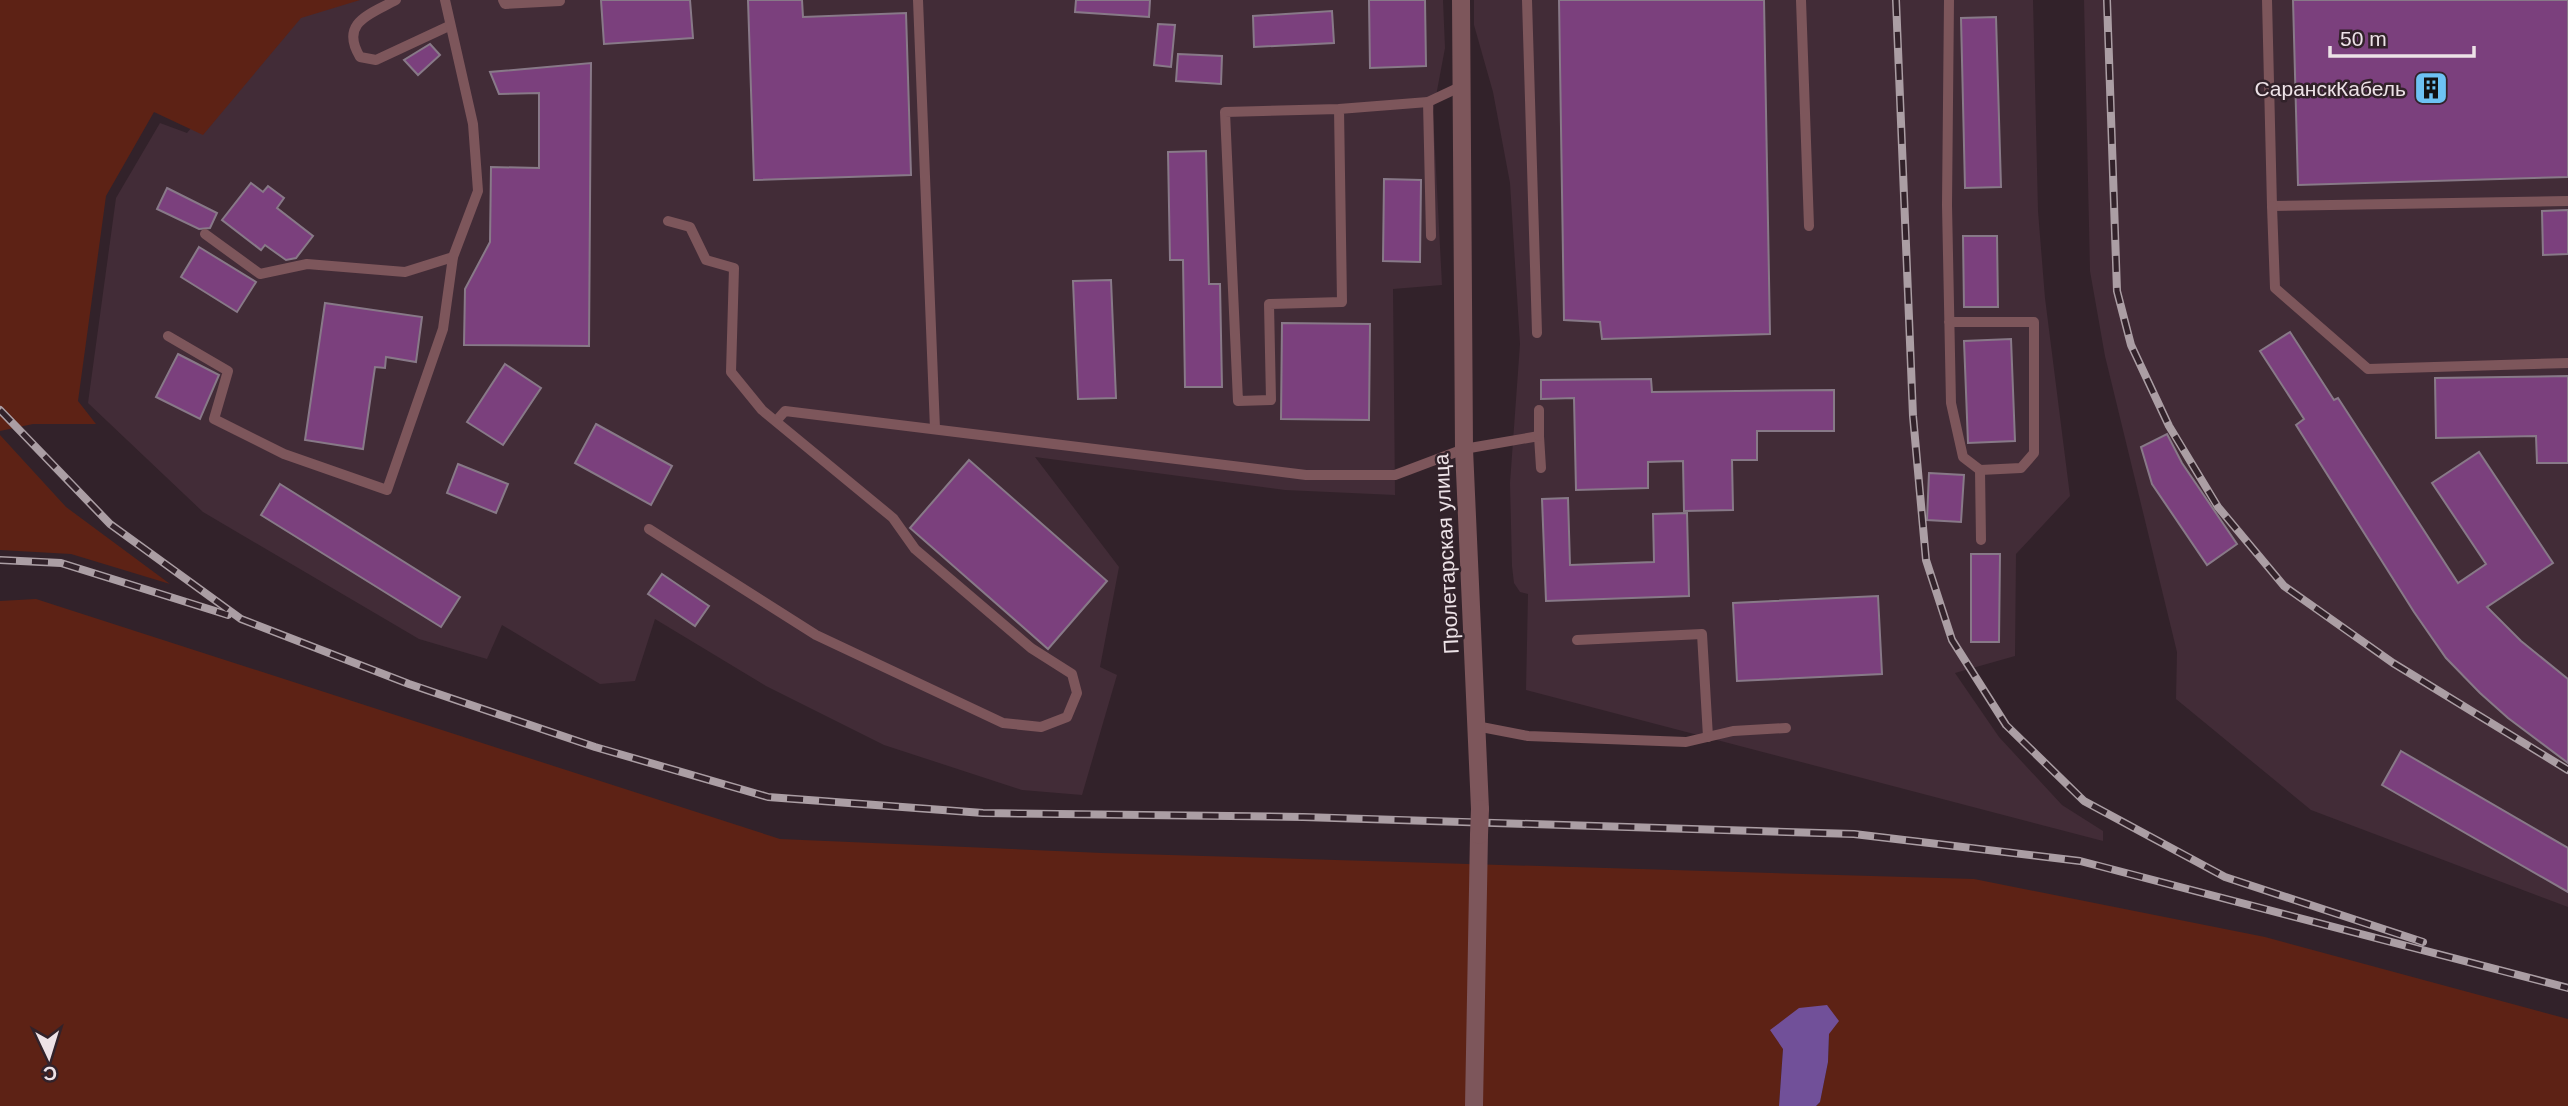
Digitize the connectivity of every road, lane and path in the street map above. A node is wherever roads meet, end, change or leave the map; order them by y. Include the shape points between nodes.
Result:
1 (396, 0) edge
2 (444, 0) edge
3 (503, 0) edge
4 (918, 0) edge
5 (1461, 0) edge
6 (1527, 0) edge
7 (1801, 0) edge
8 (1949, 0) edge
9 (2267, 0) edge
10 (560, 1) edge
11 (449, 26) junction
12 (1462, 86) junction
13 (1428, 102) junction
14 (1339, 109) junction
15 (2568, 201) edge
16 (2272, 206) junction
17 (668, 221) dead end
18 (1809, 226) dead end
19 (205, 234) dead end
20 (1432, 236) dead end
21 (453, 257) junction
22 (1950, 322) junction
23 (1537, 333) dead end
24 (169, 336) dead end
25 (2568, 363) edge
26 (1539, 410) dead end
27 (777, 420) junction
28 (934, 429) junction
29 (1539, 436) junction
30 (1464, 449) junction
31 (1541, 468) dead end
32 (1980, 470) junction
33 (649, 529) dead end
34 (1981, 540) dead end
35 (1577, 639) dead end
36 (1476, 726) junction
37 (1786, 728) dead end
38 (1708, 737) junction
39 (1474, 1106) edge

1 - 11 lane via 366,15 355,28 352,44 360,57 376,60
2 - 11 lane
3 - 10 lane via 505,4
4 - 28 lane
5 - 12 street, Пролетарская улица
6 - 23 lane
7 - 18 lane
8 - 22 lane
9 - 16 lane
11 - 21 lane via 473,124 478,191
12 - 13 lane
12 - 30 street, Пролетарская улица
13 - 14 lane
13 - 20 lane
14 - 14 lane via 1342,302 1269,304 1271,400 1238,401 1225,112
15 - 16 lane
16 - 25 lane via 2275,288 2368,369
17 - 27 lane via 691,227 706,260 734,268 731,372 762,410
19 - 21 lane via 260,274 307,264 405,272
21 - 24 lane via 443,330 387,490 284,454 214,419 228,371
22 - 32 lane via 1951,403 1963,457
22 - 32 lane via 2034,322 2034,453 2021,468
26 - 29 lane
27 - 28 lane via 785,411
27 - 33 lane via 893,518 915,549 1031,648 1072,674 1077,693 1067,717 1041,727 1003,723 816,635
28 - 30 lane via 1307,475 1395,475
29 - 30 lane
29 - 31 lane
30 - 36 street, Пролетарская улица
32 - 34 lane
35 - 38 lane via 1702,634
36 - 38 lane via 1528,736 1686,742
36 - 39 street, Пролетарская улица, bridge via 1479,835
37 - 38 lane

